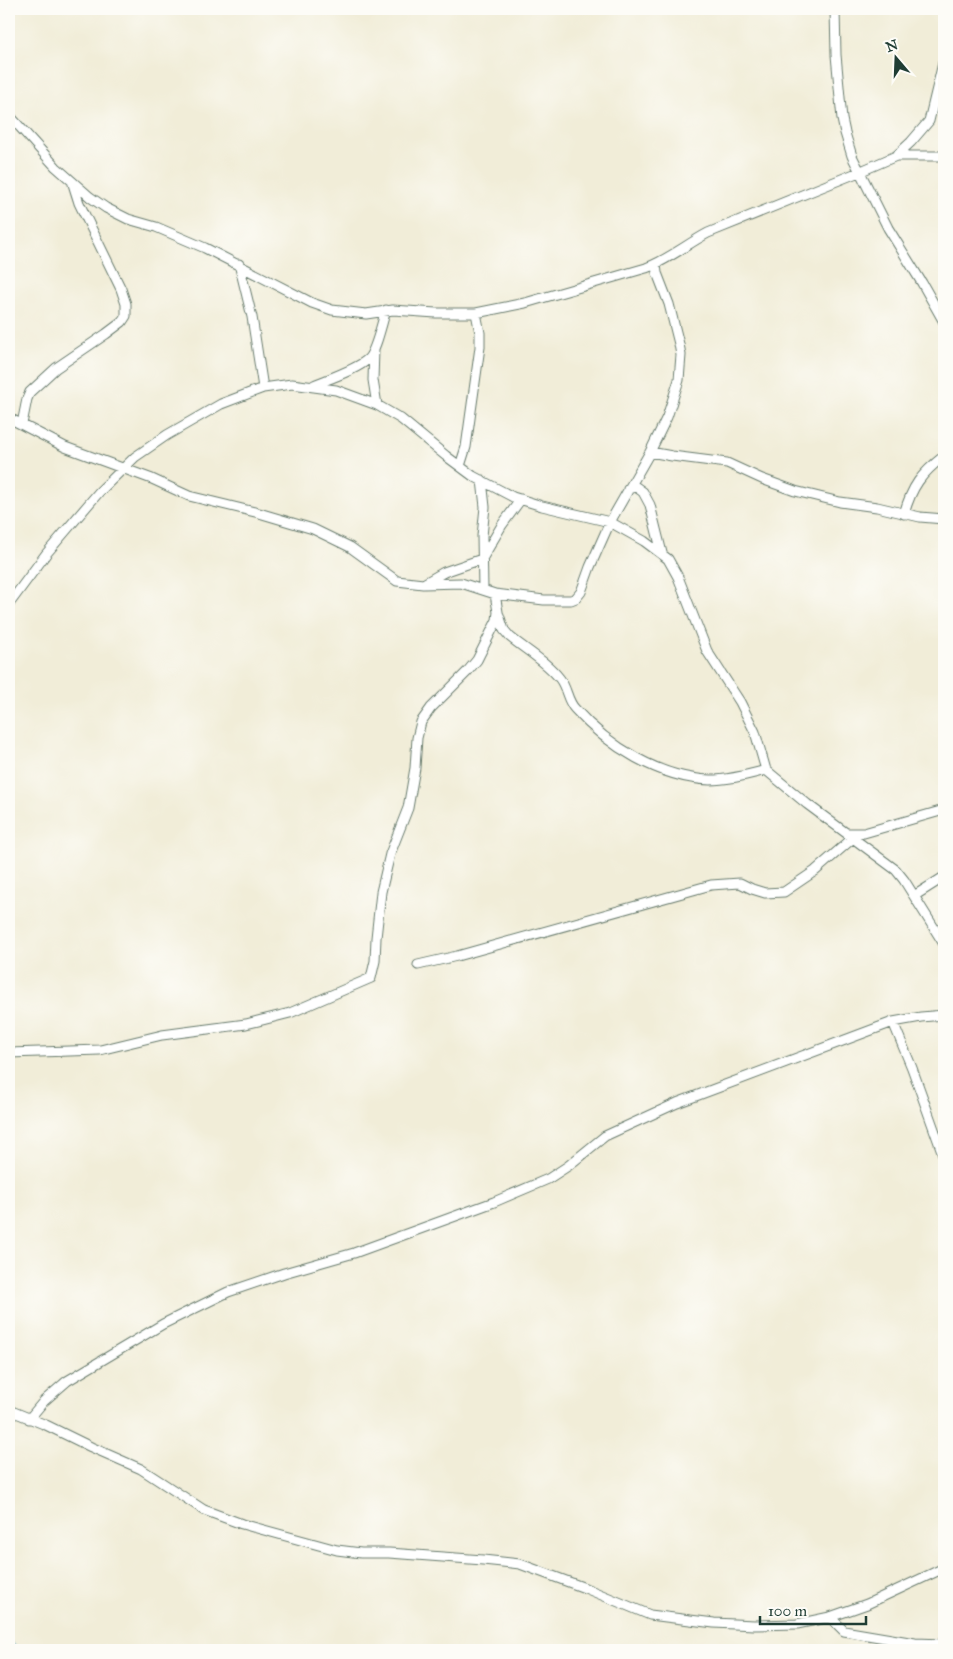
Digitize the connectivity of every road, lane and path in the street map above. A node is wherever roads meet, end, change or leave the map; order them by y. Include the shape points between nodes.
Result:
1 (835, 9) edge
2 (944, 58) edge
3 (9, 115) edge
4 (896, 156) junction
5 (944, 156) edge
6 (860, 172) junction
7 (73, 184) junction
8 (239, 264) junction
9 (656, 264) junction
10 (386, 310) junction
11 (476, 313) junction
12 (944, 322) edge
13 (374, 350) junction
14 (312, 386) junction
15 (263, 388) junction
16 (377, 405) junction
17 (9, 418) edge
18 (22, 424) junction
19 (650, 452) junction
20 (944, 456) edge
21 (460, 466) junction
22 (123, 468) junction
23 (482, 480) junction
24 (628, 489) junction
25 (521, 499) junction
26 (904, 514) junction
27 (944, 520) edge
28 (610, 522) junction
29 (662, 554) junction
30 (482, 559) junction
31 (423, 584) junction
32 (483, 589) junction
33 (495, 594) junction
34 (9, 604) edge
35 (498, 612) junction
36 (766, 770) junction
37 (944, 810) edge
38 (850, 835) junction
39 (944, 877) edge
40 (914, 896) junction
41 (944, 944) edge
42 (418, 965) dead end
43 (944, 1015) edge
44 (893, 1022) junction
45 (9, 1053) edge
46 (944, 1157) edge
47 (9, 1410) edge
48 (30, 1419) junction
49 (944, 1568) edge
50 (830, 1618) junction
51 (944, 1644) edge

1 - 6 street via 836,55 844,126
2 - 4 street via 929,121
3 - 7 street
4 - 5 street
4 - 6 street
6 - 9 street via 708,233
6 - 12 street via 884,223
7 - 8 street via 117,214 179,236
7 - 18 street via 121,289 126,316 56,368 30,392
8 - 10 street via 322,307 366,314
8 - 15 street via 252,317
9 - 11 street via 525,303
9 - 19 street via 681,355 674,396
10 - 11 street
10 - 13 street
11 - 21 street via 480,347 466,447
13 - 14 street via 368,359
13 - 16 street via 373,380
14 - 15 street via 292,384
14 - 16 street via 348,393
15 - 22 street via 199,415
16 - 21 street via 401,419
17 - 18 street
18 - 22 street via 65,447
19 - 24 street
19 - 26 street via 727,462 762,479 810,495
20 - 26 street via 920,477
21 - 23 street
22 - 31 street via 189,496 313,529 350,548 394,580
22 - 34 street via 46,554
23 - 25 street
23 - 30 street via 485,507
24 - 28 street
24 - 29 street via 636,487 646,497
25 - 28 street
25 - 30 street
26 - 27 street
28 - 29 street
28 - 33 street via 581,592 574,600
29 - 36 street via 678,576 707,651 735,693 755,732
30 - 31 street via 444,572
30 - 32 street
31 - 32 street via 461,582
32 - 33 street
33 - 35 street
35 - 36 street via 510,637 559,677 575,709 602,735 639,759 678,774 710,780
35 - 45 street via 493,631 477,660 430,708 421,722 408,808 390,854 381,892 371,978 290,1013 246,1024 162,1035 100,1050
36 - 38 street
37 - 38 street
38 - 40 street via 896,870
38 - 42 street via 815,871 780,893 760,892 740,883 711,885
39 - 40 street
40 - 41 street
43 - 44 street
44 - 46 street
44 - 48 street via 678,1102 605,1136 548,1179 494,1202 354,1253 228,1292 163,1324 67,1381 44,1401
47 - 48 street
48 - 50 street via 140,1469 204,1510 337,1550 520,1564 650,1614 681,1619 754,1625 796,1624
49 - 50 street
50 - 51 street via 844,1632

